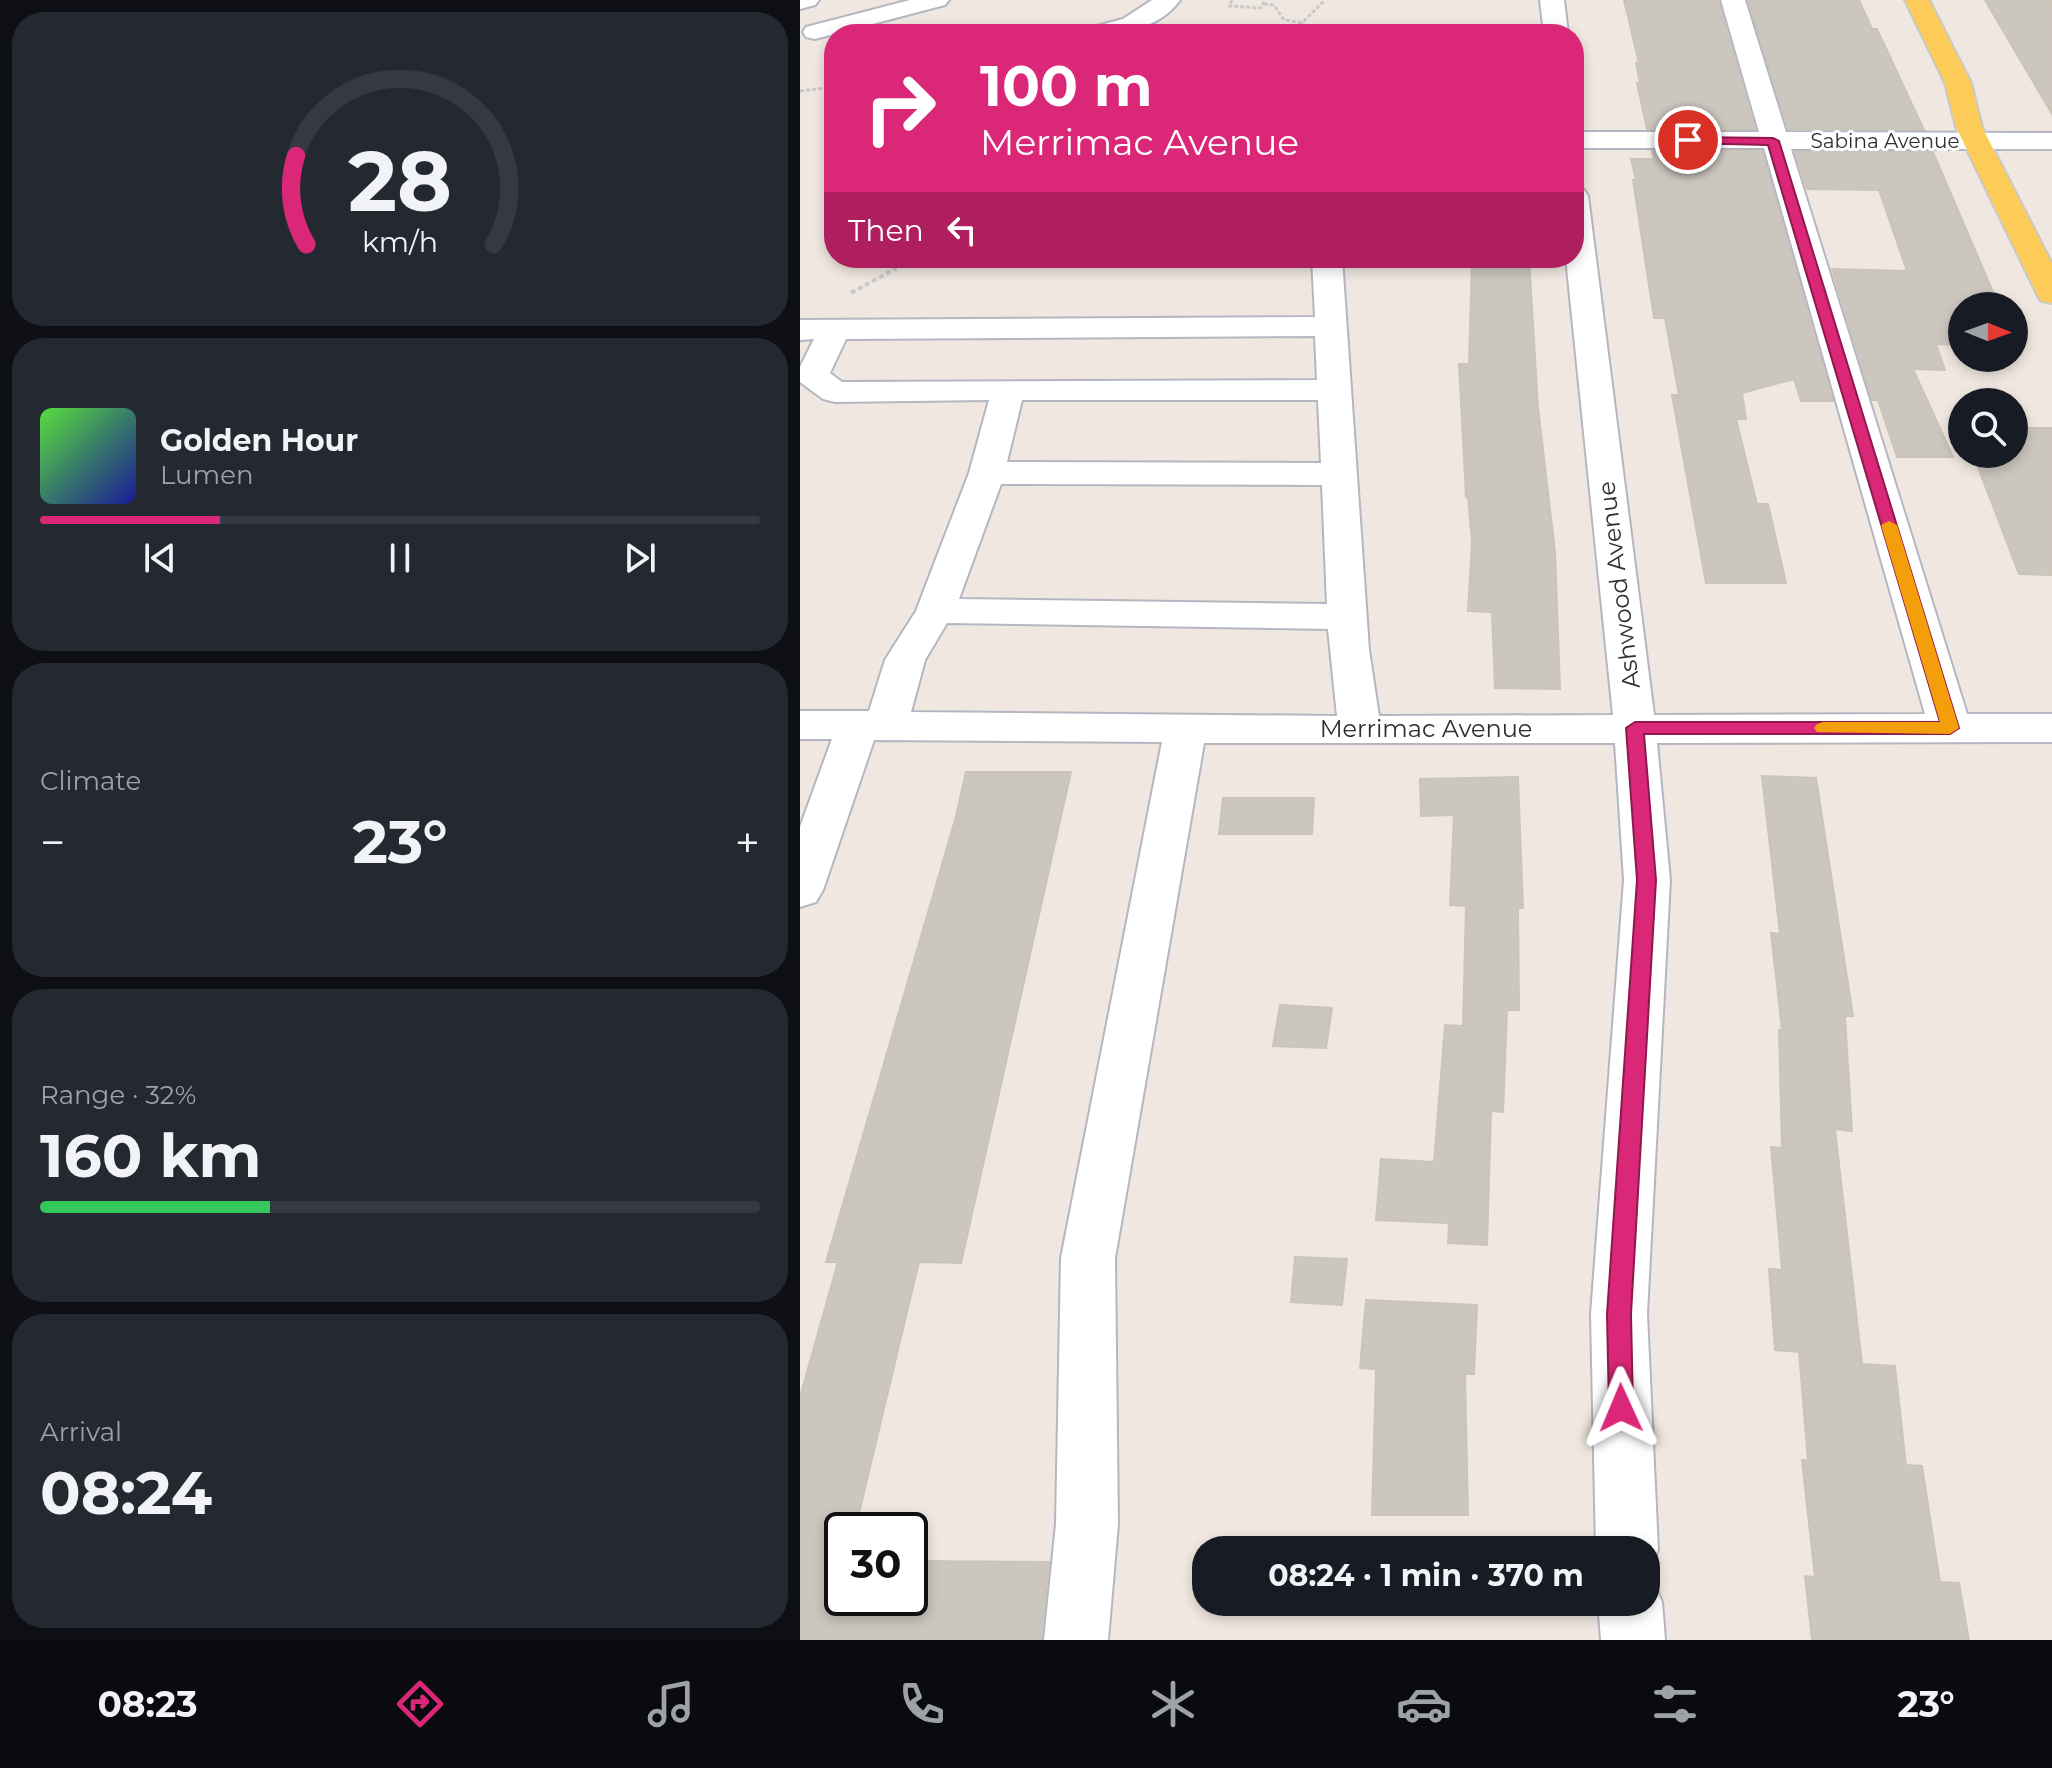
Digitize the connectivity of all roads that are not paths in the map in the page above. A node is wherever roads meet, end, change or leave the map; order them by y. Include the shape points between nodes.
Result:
1 (937, 0) edge
2 (1168, 0) edge
3 (1552, 0) edge
4 (1733, 0) edge
5 (1917, 0) edge
6 (809, 18) edge
7 (1132, 24) edge
8 (1555, 24) edge
9 (1584, 140) edge
10 (1773, 141) junction
11 (1976, 141) junction
12 (2052, 141) edge
13 (1327, 268) edge
14 (1582, 268) edge
15 (2052, 294) edge
16 (840, 315) junction
17 (1330, 326) junction
18 (800, 330) edge
19 (1008, 390) junction
20 (1334, 390) junction
21 (987, 473) junction
22 (1339, 474) junction
23 (935, 611) junction
24 (1347, 617) junction
25 (800, 725) edge
26 (872, 725) junction
27 (1186, 728) junction
28 (1635, 728) junction
29 (1950, 728) junction
30 (2052, 728) edge
31 (1360, 730) junction
32 (800, 890) edge
33 (1627, 1536) edge
34 (1631, 1616) edge
35 (1076, 1640) edge
36 (1633, 1640) edge

1 - 6 street
2 - 7 street
3 - 8 street
4 - 10 street
5 - 11 main road via 1958,83
9 - 10 street, Sabina Avenue
10 - 11 street, Sabina Avenue
10 - 29 street
11 - 12 street, Sabina Avenue
11 - 15 main road
13 - 17 street
14 - 28 street, Ashwood Avenue
16 - 17 street
16 - 18 street
16 - 19 street via 812,376 835,392
17 - 20 street
19 - 20 street
19 - 21 street
20 - 22 street
21 - 22 street
21 - 23 street
22 - 24 street
23 - 24 street
23 - 26 street
24 - 31 street
25 - 26 street, Merrimac Avenue
26 - 27 street, Merrimac Avenue
26 - 32 street
27 - 31 street, Merrimac Avenue
27 - 35 street via 1088,1258 1087,1524
28 - 29 street, Merrimac Avenue
28 - 31 street, Merrimac Avenue
28 - 33 street, Ashwood Avenue via 1647,880 1619,1314
29 - 30 street, Merrimac Avenue
34 - 36 street

